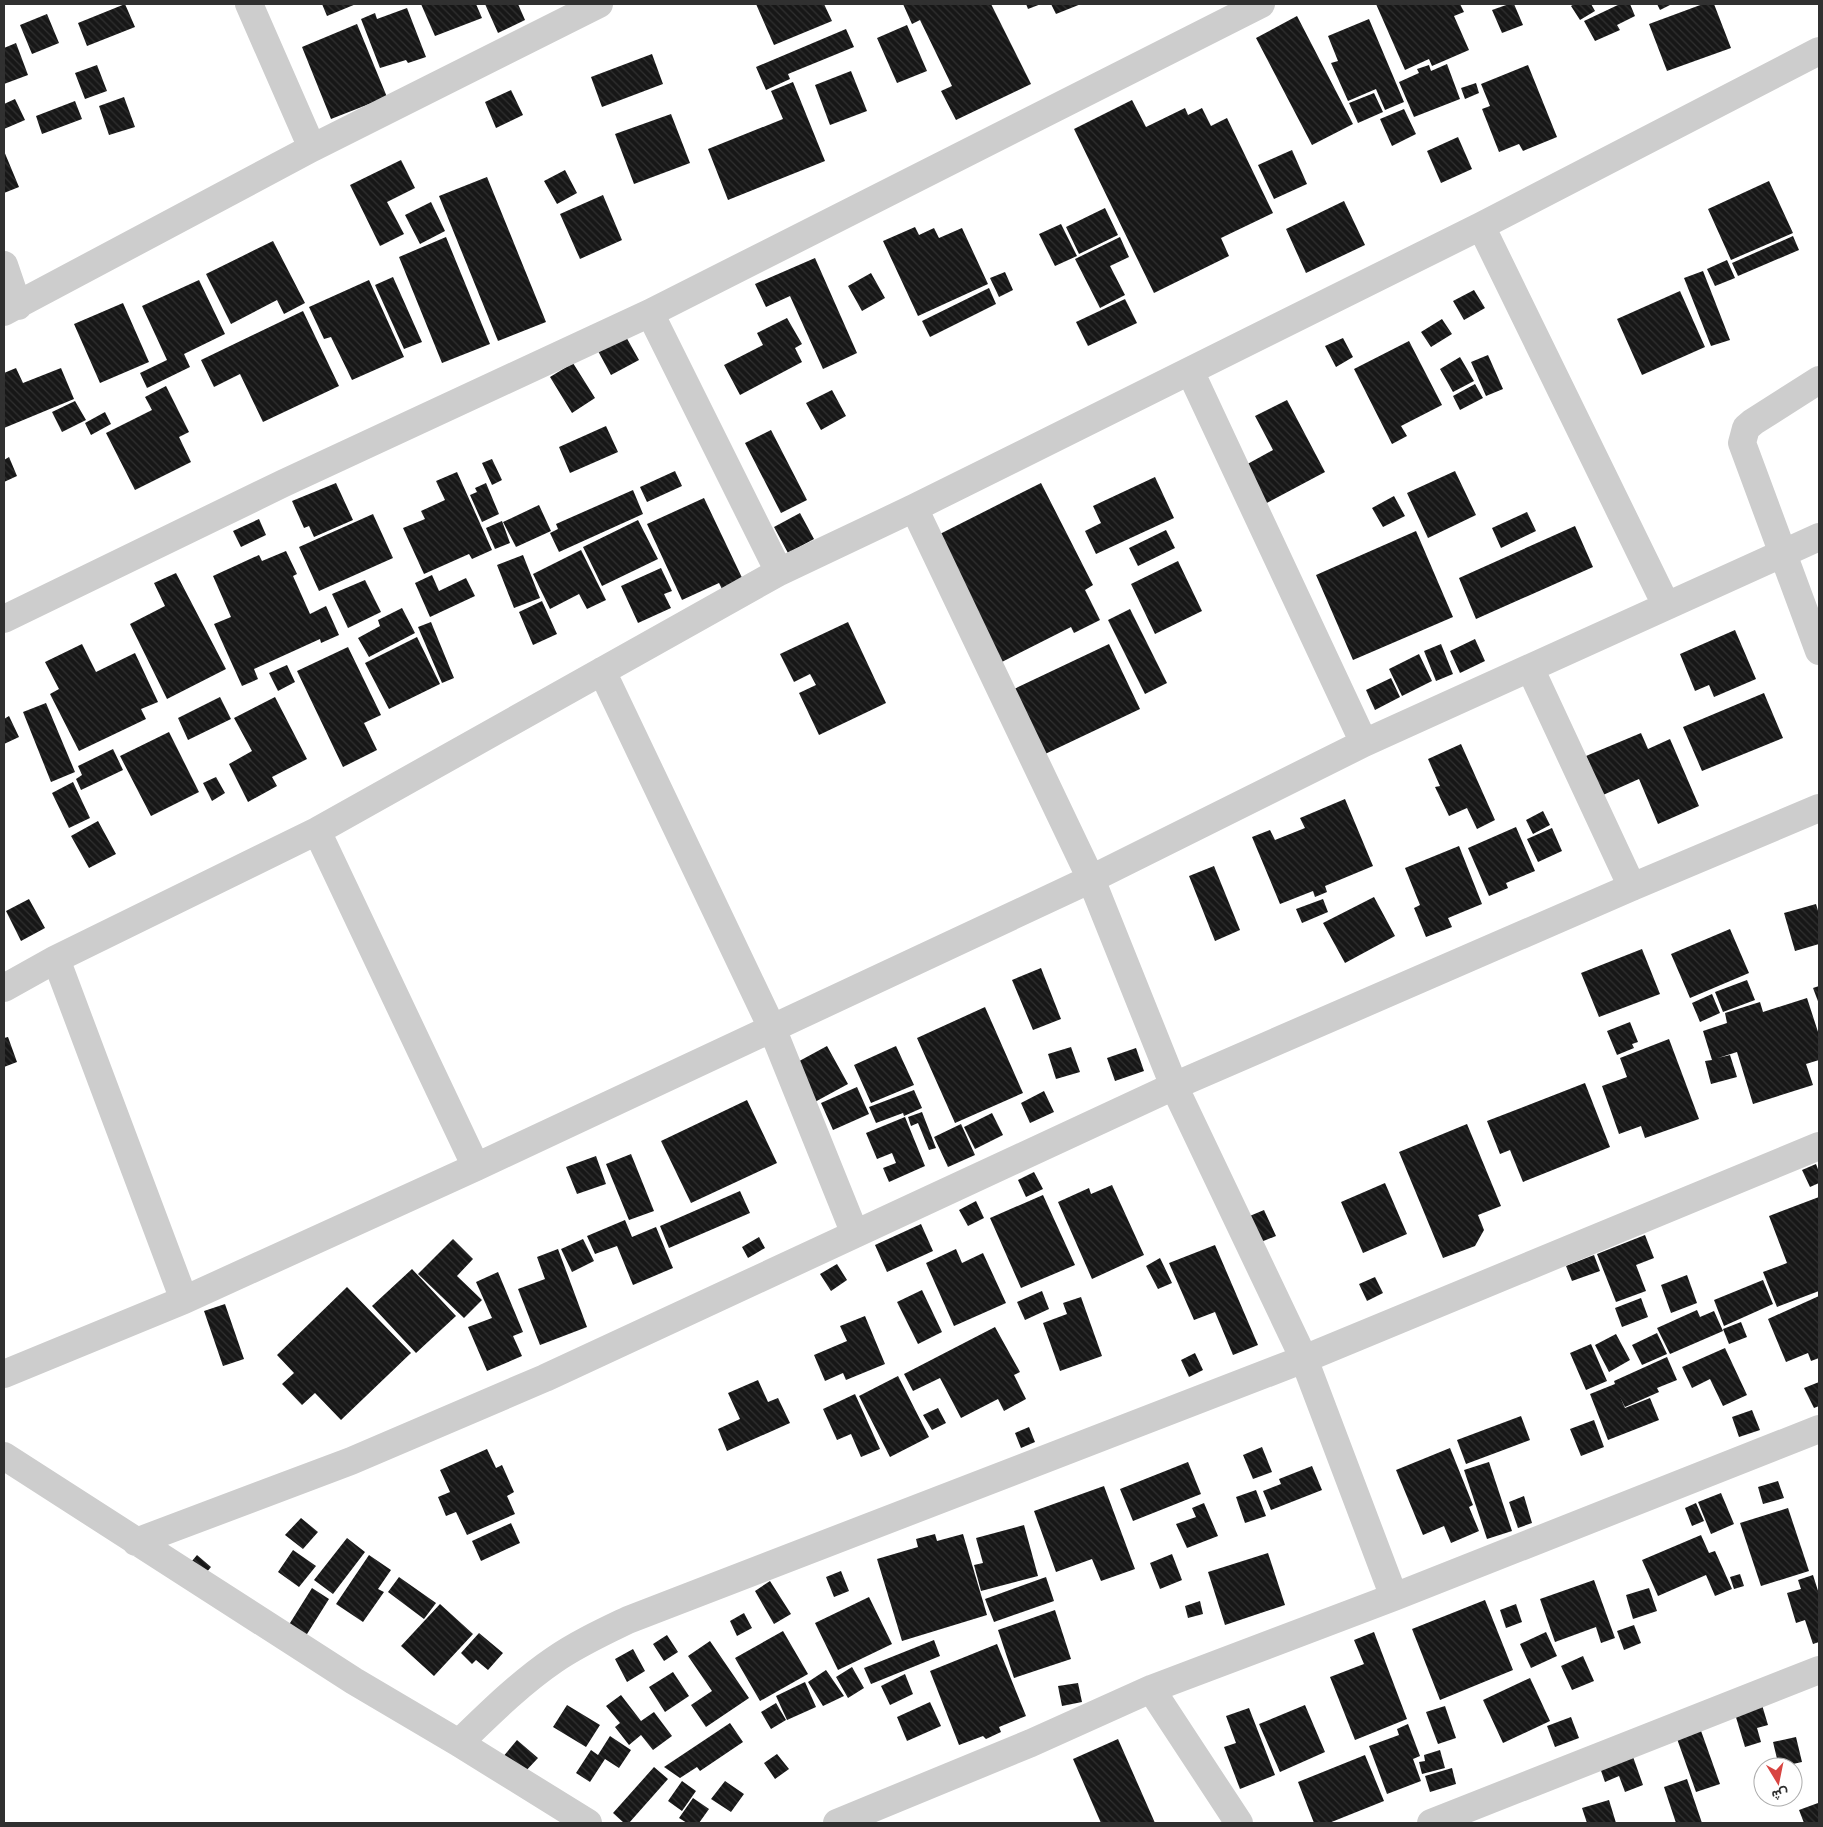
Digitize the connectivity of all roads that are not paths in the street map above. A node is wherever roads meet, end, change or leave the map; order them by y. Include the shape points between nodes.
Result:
1 (249, 4) edge
2 (599, 4) edge
3 (1261, 4) edge
4 (1819, 50) edge
5 (312, 148) junction
6 (1481, 226) junction
7 (4, 265) edge
8 (11, 309) edge
9 (650, 313) junction
10 (1190, 371) junction
11 (1819, 380) edge
12 (914, 508) junction
13 (1819, 537) edge
14 (1784, 554) junction
15 (779, 572) junction
16 (1666, 605) junction
17 (4, 619) edge
18 (1819, 650) edge
19 (1530, 668) junction
20 (602, 671) junction
21 (1364, 743) junction
22 (1819, 808) edge
23 (317, 831) junction
24 (1092, 879) junction
25 (1632, 887) junction
26 (56, 959) junction
27 (4, 988) edge
28 (772, 1028) junction
29 (1174, 1086) junction
30 (1819, 1146) edge
31 (476, 1167) junction
32 (855, 1234) junction
33 (184, 1300) junction
34 (1304, 1359) junction
35 (4, 1374) edge
36 (1819, 1429) edge
37 (4, 1456) edge
38 (136, 1542) junction
39 (1394, 1597) junction
40 (1819, 1670) edge
41 (1151, 1689) junction
42 (459, 1743) junction
43 (588, 1823) edge
44 (837, 1823) edge
45 (1239, 1823) edge
46 (1430, 1823) edge

1 - 5 street
2 - 5 street
3 - 9 street
4 - 6 street
5 - 8 street
6 - 10 street
6 - 16 street
7 - 8 street
9 - 15 street
9 - 17 street via 284,483
10 - 12 street
10 - 21 street
11 - 14 street via 1753,422 1743,435 1742,442
12 - 15 street
12 - 24 street
13 - 14 street
14 - 16 street
14 - 18 street
15 - 20 street
16 - 19 street
19 - 21 street
19 - 25 street
20 - 23 street
20 - 28 street
21 - 24 street
22 - 25 street
23 - 26 street
23 - 31 street
24 - 28 street
24 - 29 street
25 - 29 street
26 - 27 street
26 - 33 street
28 - 31 street
28 - 32 street
29 - 32 street
29 - 34 street
30 - 34 street
31 - 33 street
32 - 38 street via 545,1378 369,1454
33 - 35 street
34 - 39 street
34 - 42 street via 628,1620 555,1659 516,1689
36 - 39 street
37 - 38 street
38 - 42 street via 354,1681
39 - 41 street
40 - 46 street
41 - 44 street via 1031,1743
41 - 45 street
42 - 43 street

